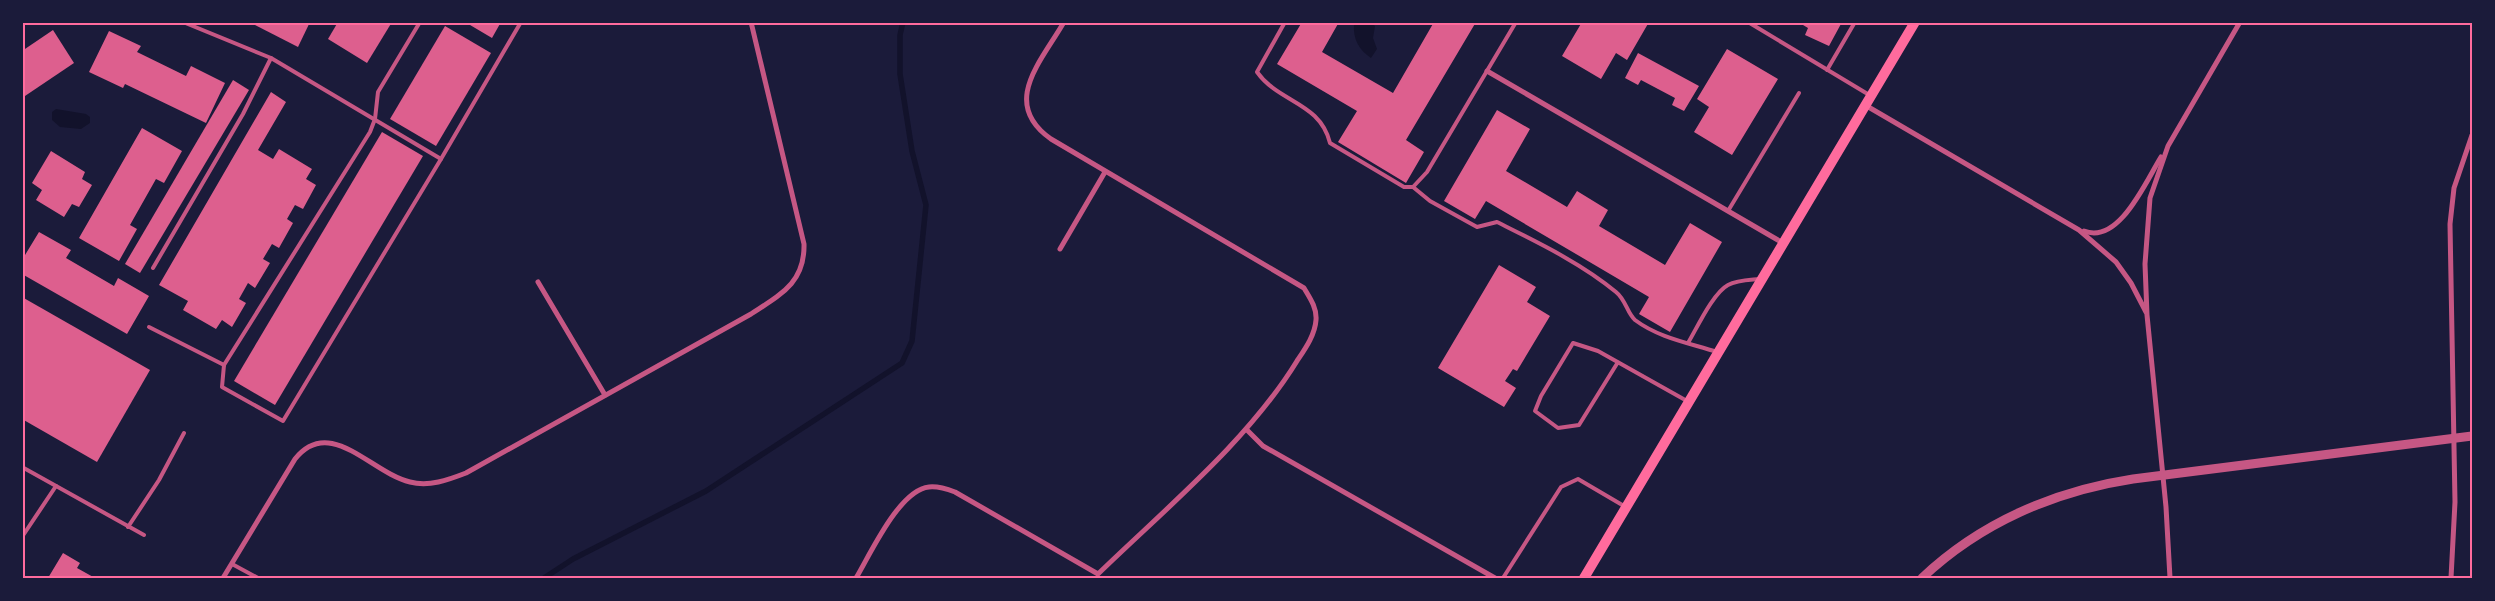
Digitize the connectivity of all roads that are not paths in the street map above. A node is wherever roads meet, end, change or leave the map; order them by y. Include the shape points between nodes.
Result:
1 (183, 22) edge
2 (420, 22) edge
3 (521, 22) edge
4 (751, 22) edge
5 (1064, 22) edge
6 (1285, 22) edge
7 (1516, 22) edge
8 (1748, 22) edge
9 (1855, 22) edge
10 (1915, 22) edge
11 (2240, 22) edge
12 (270, 58) junction
13 (1827, 70) junction
14 (1487, 71) junction
15 (1799, 93) dead end
16 (1868, 101) junction
17 (375, 119) junction
18 (2472, 135) edge
19 (2168, 146) junction
20 (441, 159) junction
21 (1105, 172) junction
22 (1413, 186) junction
23 (1728, 211) junction
24 (2079, 230) junction
25 (1784, 244) junction
26 (1060, 249) dead end
27 (153, 268) dead end
28 (1763, 278) junction
29 (538, 282) dead end
30 (2147, 315) junction
31 (149, 327) dead end
32 (1688, 343) junction
33 (1719, 352) junction
34 (1618, 362) junction
35 (224, 365) junction
36 (605, 395) junction
37 (1689, 402) junction
38 (1247, 430) junction
39 (184, 433) dead end
40 (2472, 436) edge
41 (2454, 439) junction
42 (22, 467) edge
43 (2163, 476) junction
44 (56, 486) junction
45 (1626, 507) junction
46 (128, 526) junction
47 (144, 535) dead end
48 (22, 537) edge
49 (232, 564) junction
50 (223, 578) edge
51 (258, 578) edge
52 (856, 578) edge
53 (1495, 578) edge
54 (1504, 578) edge
55 (1584, 578) edge
56 (1922, 578) edge
57 (2170, 578) edge
58 (2451, 578) edge

1 - 12 lane
2 - 17 lane via 378,92
3 - 20 lane
4 - 36 street via 804,244 804,260 799,273 777,297 751,314
5 - 21 street via 1030,80 1026,108 1030,121 1040,132
6 - 22 lane via 1257,72 1264,83 1319,118 1330,143 1404,187
7 - 14 lane
8 - 13 lane
9 - 13 lane
10 - 16 main road
11 - 19 street
12 - 17 lane
12 - 27 lane via 243,114
13 - 16 lane
14 - 22 lane via 1427,172
14 - 23 street
15 - 23 lane
16 - 24 street
16 - 25 main road
17 - 20 lane
17 - 35 lane via 370,132
18 - 41 street via 2454,188 2450,224
19 - 24 street via 2116,225 2098,234
19 - 30 street via 2150,198 2145,264
20 - 35 lane via 283,421 222,387
21 - 26 street
21 - 38 street via 1293,280 1304,288 1314,304 1316,319 1312,336 1284,382
22 - 32 lane via 1430,201 1476,227 1497,222 1540,244 1616,292 1634,319 1671,339
23 - 25 street
24 - 30 street via 2116,262
25 - 28 main road
28 - 32 lane via 1726,286
28 - 33 main road
29 - 36 street
30 - 43 street
31 - 35 lane
32 - 33 lane
33 - 37 main road
34 - 34 lane via 1573,343 1535,411 1558,428 1579,425
34 - 37 lane
36 - 49 street via 446,481 426,484 396,478 331,442 304,448
37 - 45 main road
38 - 52 street via 1098,574 955,492 928,487 915,492 904,502
38 - 53 street via 1263,446
39 - 46 lane via 159,480
40 - 41 street
41 - 43 street
41 - 58 street via 2455,533
42 - 44 lane
43 - 56 street via 2089,487 2032,506 1972,539
43 - 57 street
44 - 46 lane
44 - 48 lane
45 - 54 lane via 1578,479 1561,487
45 - 55 main road
46 - 47 lane
49 - 50 street
49 - 51 lane

